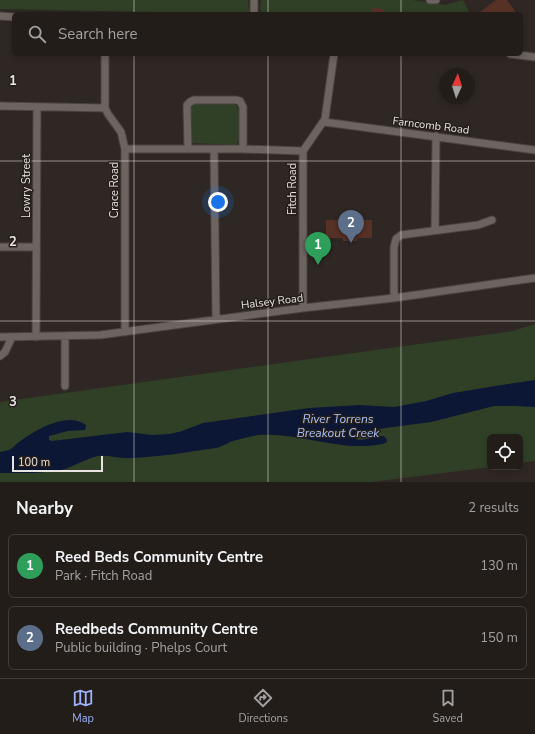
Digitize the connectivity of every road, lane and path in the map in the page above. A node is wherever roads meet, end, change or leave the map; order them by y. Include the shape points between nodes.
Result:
1 (254, 0) edge
2 (430, 0) edge
3 (436, 0) edge
4 (254, 12) edge
5 (0, 16) edge
6 (12, 17) edge
7 (105, 56) edge
8 (334, 56) edge
9 (523, 56) edge
10 (535, 57) edge
11 (0, 106) edge
12 (37, 107) junction
13 (105, 108) junction
14 (324, 122) junction
15 (436, 136) junction
16 (188, 148) junction
17 (125, 149) junction
18 (214, 149) junction
19 (243, 149) junction
20 (535, 150) edge
21 (302, 151) junction
22 (492, 220) dead end
23 (435, 230) junction
24 (0, 247) edge
25 (36, 247) junction
26 (535, 278) edge
27 (394, 298) junction
28 (303, 308) junction
29 (216, 319) junction
30 (125, 332) junction
31 (65, 336) junction
32 (0, 337) edge
33 (12, 337) junction
34 (36, 337) junction
35 (0, 356) edge
36 (65, 386) dead end

1 - 4 street
2 - 3 street
5 - 6 street
7 - 13 street
8 - 14 street, Fitch Road
9 - 10 street
11 - 12 street
12 - 13 street
12 - 25 street, Lowry Street
13 - 17 street, Crace Road via 121,132
14 - 15 street, Farncomb Road
14 - 21 street, Fitch Road
15 - 20 street, Farncomb Road
15 - 23 street
16 - 17 street
16 - 18 street
16 - 19 street via 187,105 194,100 236,100 244,107
17 - 30 street, Crace Road
18 - 19 street
18 - 29 street
19 - 21 street
21 - 28 street, Fitch Road
22 - 23 street via 478,225
23 - 27 street via 401,235 396,239
24 - 25 street
25 - 34 street, Lowry Street
26 - 27 street, Halsey Road
27 - 28 street, Halsey Road
28 - 29 street, Halsey Road
29 - 30 street, Halsey Road
30 - 31 street, Halsey Road
31 - 34 street, Halsey Road
31 - 36 street
32 - 33 street, Halsey Road
33 - 34 street, Halsey Road
33 - 35 street via 5,352

